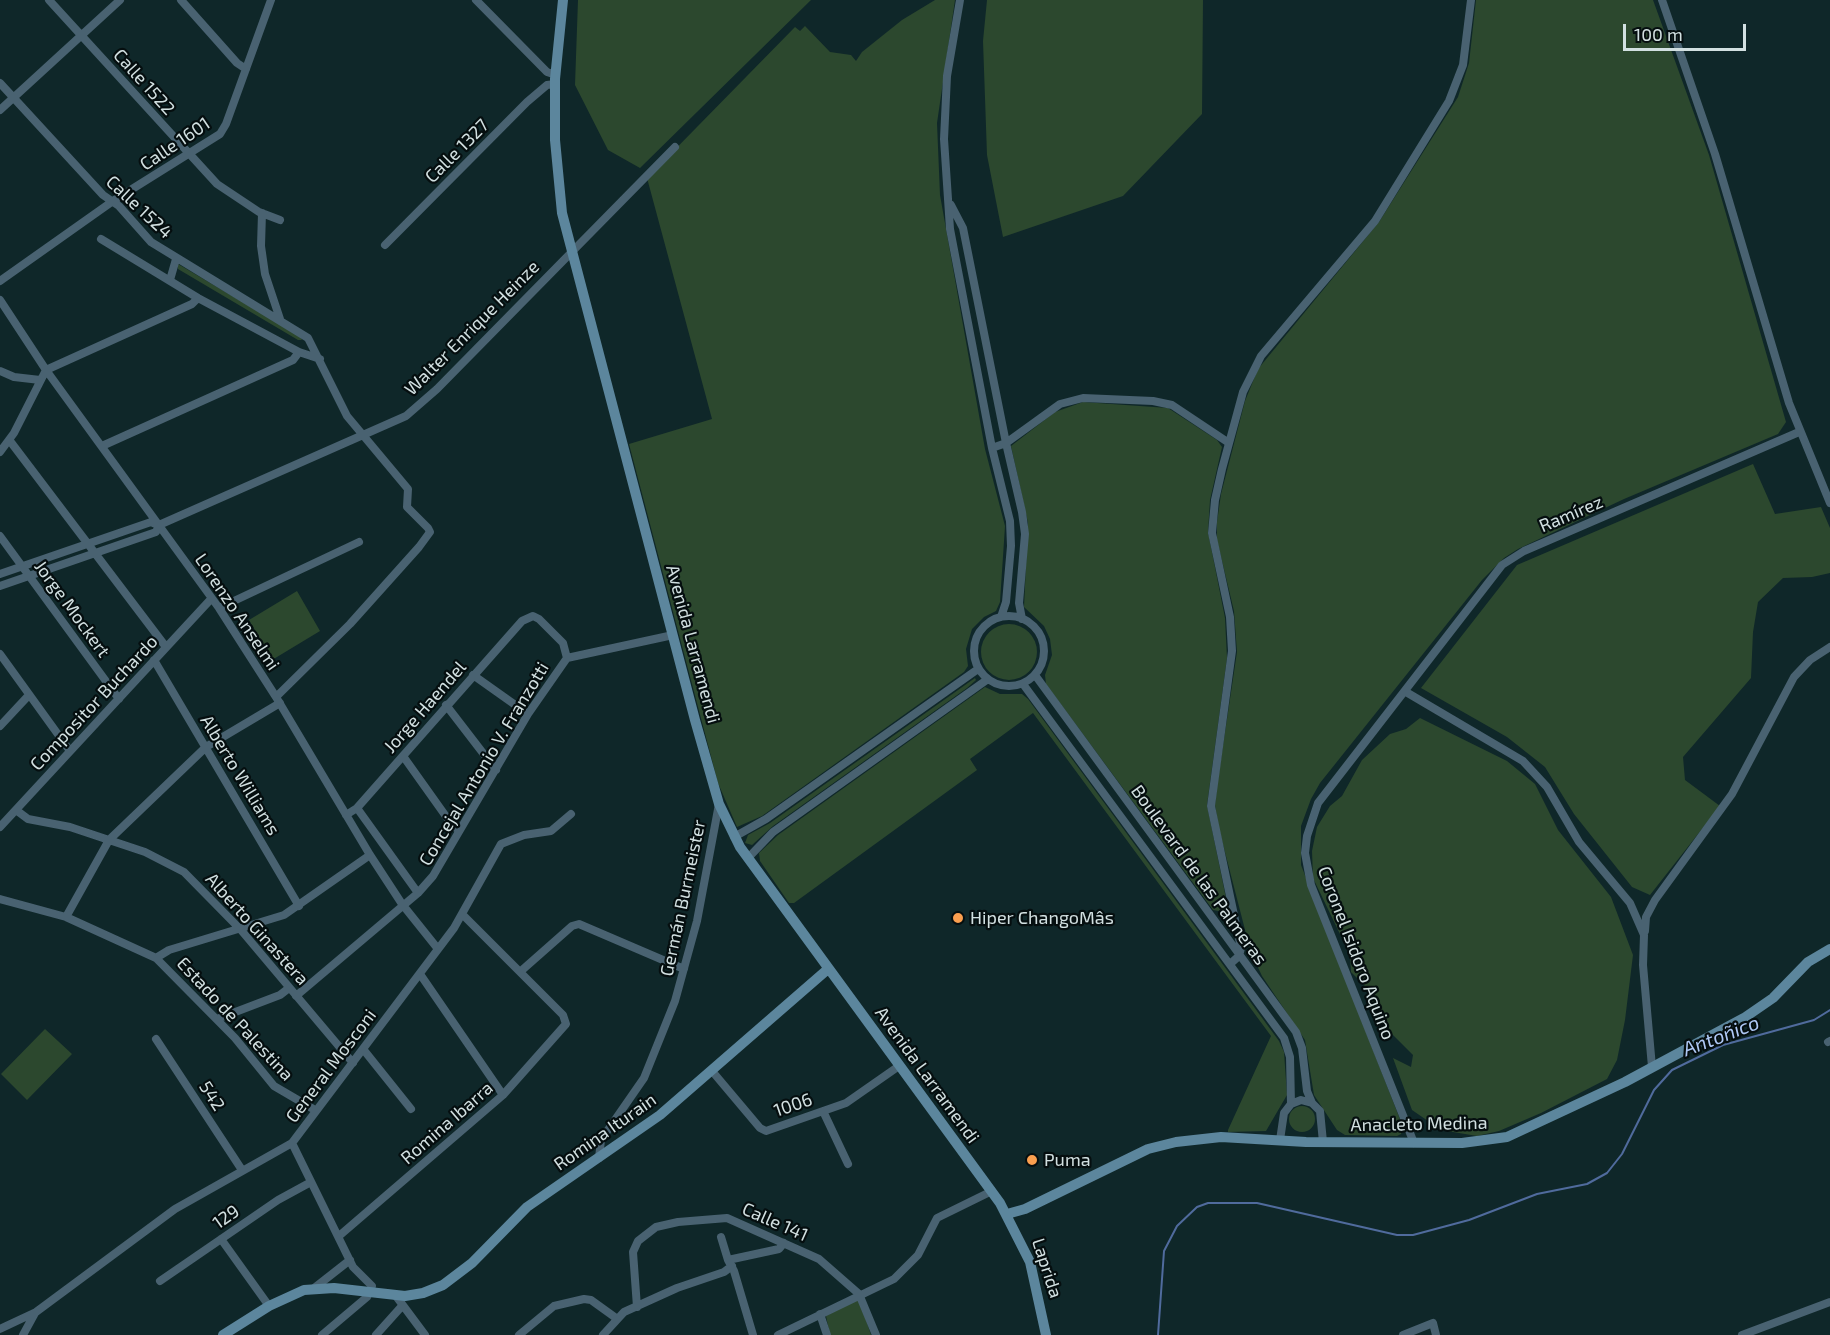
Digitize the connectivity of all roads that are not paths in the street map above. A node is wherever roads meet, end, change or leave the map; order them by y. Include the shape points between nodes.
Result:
1 (49, 0) edge
2 (120, 0) edge
3 (181, 0) edge
4 (271, 0) edge
5 (476, 0) edge
6 (563, 0) edge
7 (960, 0) edge
8 (1471, 0) edge
9 (1662, 0) edge
10 (81, 34) junction
11 (246, 69) junction
12 (556, 80) junction
13 (0, 83) edge
14 (13, 98) junction
15 (0, 110) edge
16 (675, 147) dead end
17 (190, 154) junction
18 (113, 201) junction
19 (951, 204) junction
20 (262, 213) junction
21 (280, 220) dead end
22 (101, 239) dead end
23 (385, 245) dead end
24 (570, 250) junction
25 (176, 259) junction
26 (170, 280) junction
27 (0, 281) edge
28 (198, 298) junction
29 (0, 300) edge
30 (280, 320) junction
31 (299, 352) junction
32 (320, 359) junction
33 (46, 370) junction
34 (0, 371) edge
35 (40, 380) junction
36 (1800, 432) junction
37 (362, 436) junction
38 (10, 441) junction
39 (1006, 443) junction
40 (1229, 443) junction
41 (102, 446) junction
42 (992, 448) junction
43 (0, 452) edge
44 (1830, 503) edge
45 (159, 525) junction
46 (0, 536) edge
47 (360, 542) dead end
48 (88, 544) junction
49 (95, 554) junction
50 (22, 566) junction
51 (0, 574) edge
52 (29, 576) junction
53 (0, 586) edge
54 (211, 599) junction
55 (219, 608) junction
56 (1001, 617) junction
57 (527, 618) joint
58 (1022, 619) junction
59 (673, 634) junction
60 (166, 647) junction
61 (1830, 647) edge
62 (0, 654) edge
63 (567, 658) junction
64 (154, 660) junction
65 (978, 669) junction
66 (473, 675) junction
67 (1035, 675) junction
68 (988, 679) junction
69 (1023, 684) junction
70 (1406, 692) junction
71 (29, 695) junction
72 (119, 699) junction
73 (278, 700) junction
74 (446, 705) junction
75 (528, 714) junction
76 (0, 726) edge
77 (206, 747) junction
78 (70, 750) junction
79 (403, 756) junction
80 (496, 770) junction
81 (720, 804) junction
82 (357, 808) junction
83 (16, 810) junction
84 (571, 814) dead end
85 (346, 815) junction
86 (0, 827) edge
87 (459, 831) junction
88 (734, 837) junction
89 (109, 840) junction
90 (370, 855) junction
91 (748, 858) junction
92 (418, 893) junction
93 (0, 899) edge
94 (402, 904) junction
95 (299, 906) junction
96 (463, 915) junction
97 (66, 917) junction
98 (241, 930) junction
99 (1644, 934) junction
100 (1830, 949) edge
101 (438, 950) junction
102 (1239, 956) junction
103 (156, 958) junction
104 (1230, 964) junction
105 (684, 969) junction
106 (828, 969) junction
107 (521, 971) junction
108 (420, 974) junction
109 (289, 988) junction
110 (296, 996) junction
111 (218, 1019) junction
112 (156, 1039) dead end
113 (363, 1049) junction
114 (353, 1063) junction
115 (899, 1066) junction
116 (1652, 1066) junction
117 (712, 1071) junction
118 (503, 1095) junction
119 (1312, 1102) junction
120 (1291, 1104) junction
121 (411, 1108) dead end
122 (315, 1110) junction
123 (823, 1111) junction
124 (1280, 1140) junction
125 (1323, 1142) junction
126 (292, 1143) junction
127 (1413, 1143) junction
128 (599, 1158) junction
129 (848, 1164) dead end
130 (242, 1170) junction
131 (311, 1182) junction
132 (992, 1191) junction
133 (1007, 1214) junction
134 (339, 1236) junction
135 (720, 1237) dead end
136 (221, 1239) junction
137 (784, 1243) junction
138 (350, 1260) junction
139 (730, 1263) junction
140 (160, 1281) dead end
141 (313, 1289) junction
142 (370, 1292) junction
143 (859, 1294) junction
144 (392, 1295) junction
145 (1830, 1302) edge
146 (269, 1306) junction
147 (402, 1306) junction
148 (637, 1307) junction
149 (36, 1312) junction
150 (820, 1314) junction
151 (616, 1318) junction
152 (0, 1329) edge
153 (23, 1335) edge
154 (223, 1335) edge
155 (322, 1335) edge
156 (376, 1335) edge
157 (425, 1335) edge
158 (519, 1335) edge
159 (603, 1335) edge
160 (753, 1335) edge
161 (778, 1335) edge
162 (827, 1335) edge
163 (876, 1335) edge
164 (1046, 1335) edge
165 (1403, 1335) edge
166 (1436, 1335) edge
167 (1742, 1335) edge

1 - 10 street, Calle 1522
2 - 10 street
3 - 11 street
4 - 11 street, Calle 1601
5 - 12 street
6 - 12 street, Avenida Larramendi
7 - 19 street via 944,108
8 - 40 street via 1463,65 1449,101 1375,220 1261,356 1244,392
9 - 36 street via 1715,154
10 - 14 street
10 - 17 street, Calle 1522
11 - 17 street, Calle 1601 via 226,124 215,139
12 - 23 street, Calle 1327 via 526,102
12 - 24 street, Avenida Larramendi via 556,171
13 - 14 street, Calle 1524
14 - 15 street
14 - 18 street, Calle 1524
16 - 24 street, Walter Enrique Heinze
17 - 18 street, Calle 1601
17 - 20 street, Calle 1522 via 217,184
18 - 25 street, Calle 1524 via 151,242
18 - 27 street, Calle 1601
19 - 39 street via 963,228
19 - 42 street via 950,229
20 - 21 street, Calle 1522
20 - 30 street via 262,255
22 - 26 street
24 - 37 street, Walter Enrique Heinze via 419,405 406,416
24 - 59 street, Avenida Larramendi
25 - 26 street
25 - 30 street, Calle 1524
26 - 28 street
28 - 31 street
28 - 33 street
29 - 33 street, Lorenzo Anselmi
30 - 32 street, Calle 1524 via 304,334
31 - 32 street
31 - 41 street via 293,360
32 - 37 street via 347,416
33 - 35 street
33 - 41 street, Lorenzo Anselmi
34 - 35 street
35 - 38 street
36 - 44 street
36 - 70 street, Ramírez via 1517,554 1490,578
37 - 45 street, Walter Enrique Heinze
37 - 73 street via 408,489 407,507 429,532
38 - 43 street
38 - 48 street
39 - 40 street via 1053,408 1083,398 1172,405
39 - 42 street
39 - 58 street via 1024,523 1019,603
40 - 102 street via 1212,524 1214,551 1230,617 1232,651 1211,806 1241,948
41 - 45 street, Lorenzo Anselmi
42 - 56 street via 1011,533 1006,602
45 - 48 street via 151,522
45 - 49 street via 156,532
45 - 54 street, Lorenzo Anselmi
46 - 50 street, Jorge Mockert
47 - 55 street
48 - 49 street
48 - 50 street
49 - 52 street
49 - 60 street
50 - 51 street
50 - 52 street, Jorge Mockert
52 - 53 street
52 - 72 street, Jorge Mockert
54 - 55 street, Lorenzo Anselmi
54 - 60 street, Compositor Buchardo
55 - 73 street, Lorenzo Anselmi
56 - 58 street
56 - 65 street via 986,625 976,640
57 - 63 street, Concejal Antonio V. Franzotti via 539,619 562,643
57 - 66 street, Jorge Haendel
58 - 67 street via 1036,629 1043,644 1043,661
59 - 63 street
59 - 81 street, Avenida Larramendi
60 - 64 street, Compositor Buchardo
61 - 99 street via 1794,677 1732,794 1655,900 1646,917
62 - 71 street
63 - 75 street, Concejal Antonio V. Franzotti
64 - 72 street, Compositor Buchardo
64 - 77 street, Alberto Williams
65 - 68 street
65 - 88 street via 766,819
66 - 74 street, Jorge Haendel
66 - 75 street
67 - 69 street
67 - 102 street, Boulevard de las Palmeras
68 - 69 street via 1003,686
68 - 91 street via 773,832
69 - 104 street, Boulevard de las Palmeras
70 - 99 street via 1507,750 1534,772 1579,842 1630,903
70 - 127 street, Coronel Isidoro Aquino via 1324,795 1310,823 1305,853 1311,885
71 - 76 street
71 - 78 street
72 - 78 street, Compositor Buchardo
73 - 77 street
73 - 85 street, Lorenzo Anselmi
74 - 79 street, Jorge Haendel
74 - 80 street
75 - 80 street, Concejal Antonio V. Franzotti
77 - 89 street
77 - 95 street, Alberto Williams
78 - 83 street, Compositor Buchardo
79 - 82 street, Jorge Haendel
79 - 87 street
80 - 87 street, Concejal Antonio V. Franzotti
81 - 88 street, Avenida Larramendi
81 - 105 street, Germán Burmeister
82 - 85 street, Jorge Haendel
82 - 92 street
83 - 86 street, Compositor Buchardo
83 - 89 street, Alberto Ginastera via 28,819
84 - 96 street, General Mosconi via 551,831 516,837 501,844
85 - 90 street, Lorenzo Anselmi
87 - 92 street, Concejal Antonio V. Franzotti via 433,876
88 - 91 street, Avenida Larramendi
89 - 97 street
89 - 98 street, Alberto Ginastera via 145,852 184,872
90 - 94 street, Lorenzo Anselmi
90 - 95 street
91 - 106 street, Avenida Larramendi
92 - 94 street, Concejal Antonio V. Franzotti
93 - 97 street, Estado de Palestina
94 - 101 street, Lorenzo Anselmi
94 - 110 street, Concejal Antonio V. Franzotti
95 - 98 street
96 - 101 street, General Mosconi
96 - 107 street
97 - 103 street, Estado de Palestina
98 - 103 street via 169,950
98 - 109 street, Alberto Ginastera
99 - 116 street
100 - 116 street, Anacleto Medina via 1801,968 1760,1009
101 - 108 street, General Mosconi
102 - 104 street
102 - 119 street, Boulevard de las Palmeras via 1296,1032
103 - 111 street, Estado de Palestina
104 - 120 street, Boulevard de las Palmeras via 1286,1043
105 - 107 street via 579,924
105 - 128 street, Germán Burmeister via 651,1064 601,1140
106 - 115 street, Avenida Larramendi
106 - 117 street, Romina Iturain
107 - 118 street, Romina Ibarra via 563,1015 566,1024
108 - 113 street, General Mosconi
108 - 118 street
109 - 110 street, Alberto Ginastera
109 - 111 street
110 - 114 street, Alberto Ginastera
111 - 122 street, Estado de Palestina via 279,1091
112 - 130 street, 542
113 - 114 street, General Mosconi
113 - 121 street
114 - 122 street, General Mosconi
115 - 123 street, 1006 via 855,1098
115 - 132 street, Avenida Larramendi
116 - 127 street, Anacleto Medina via 1507,1137 1473,1143
117 - 123 street, 1006 via 763,1130
117 - 128 street, Romina Iturain via 660,1115
118 - 134 street, Romina Ibarra
119 - 120 street via 1301,1100
119 - 125 street, Boulevard de las Palmeras via 1322,1117
120 - 124 street via 1284,1113
122 - 126 street, General Mosconi
123 - 129 street
124 - 125 street, Anacleto Medina
124 - 133 street, Anacleto Medina via 1221,1137 1162,1145
125 - 127 street, Anacleto Medina
126 - 130 street, General Mosconi
126 - 131 street
128 - 144 street, Romina Iturain via 526,1207 453,1279 423,1293
130 - 149 street, General Mosconi via 161,1218
131 - 134 street
131 - 136 street, 129
132 - 133 street, Avenida Larramendi
132 - 143 street via 941,1215 922,1250 906,1269 894,1279
133 - 164 street, Laprida via 1034,1272
134 - 138 street
135 - 139 street
136 - 140 street, 129
136 - 146 street
137 - 139 street via 779,1249
137 - 143 street, Calle 141 via 819,1259
137 - 148 street, Calle 141 via 727,1218 656,1227 633,1249
138 - 141 street
138 - 142 street via 357,1273 371,1284
139 - 148 street via 724,1272 676,1288
139 - 160 street
141 - 142 street, Romina Iturain
141 - 146 street
142 - 144 street, Romina Iturain
142 - 155 street
143 - 150 street
143 - 163 street
144 - 147 street
145 - 167 street
146 - 154 street
147 - 156 street
147 - 157 street
148 - 151 street
149 - 152 street, General Mosconi
149 - 153 street
150 - 161 street
150 - 162 street
151 - 158 street via 584,1299 554,1306
151 - 159 street
165 - 166 street via 1433,1323

